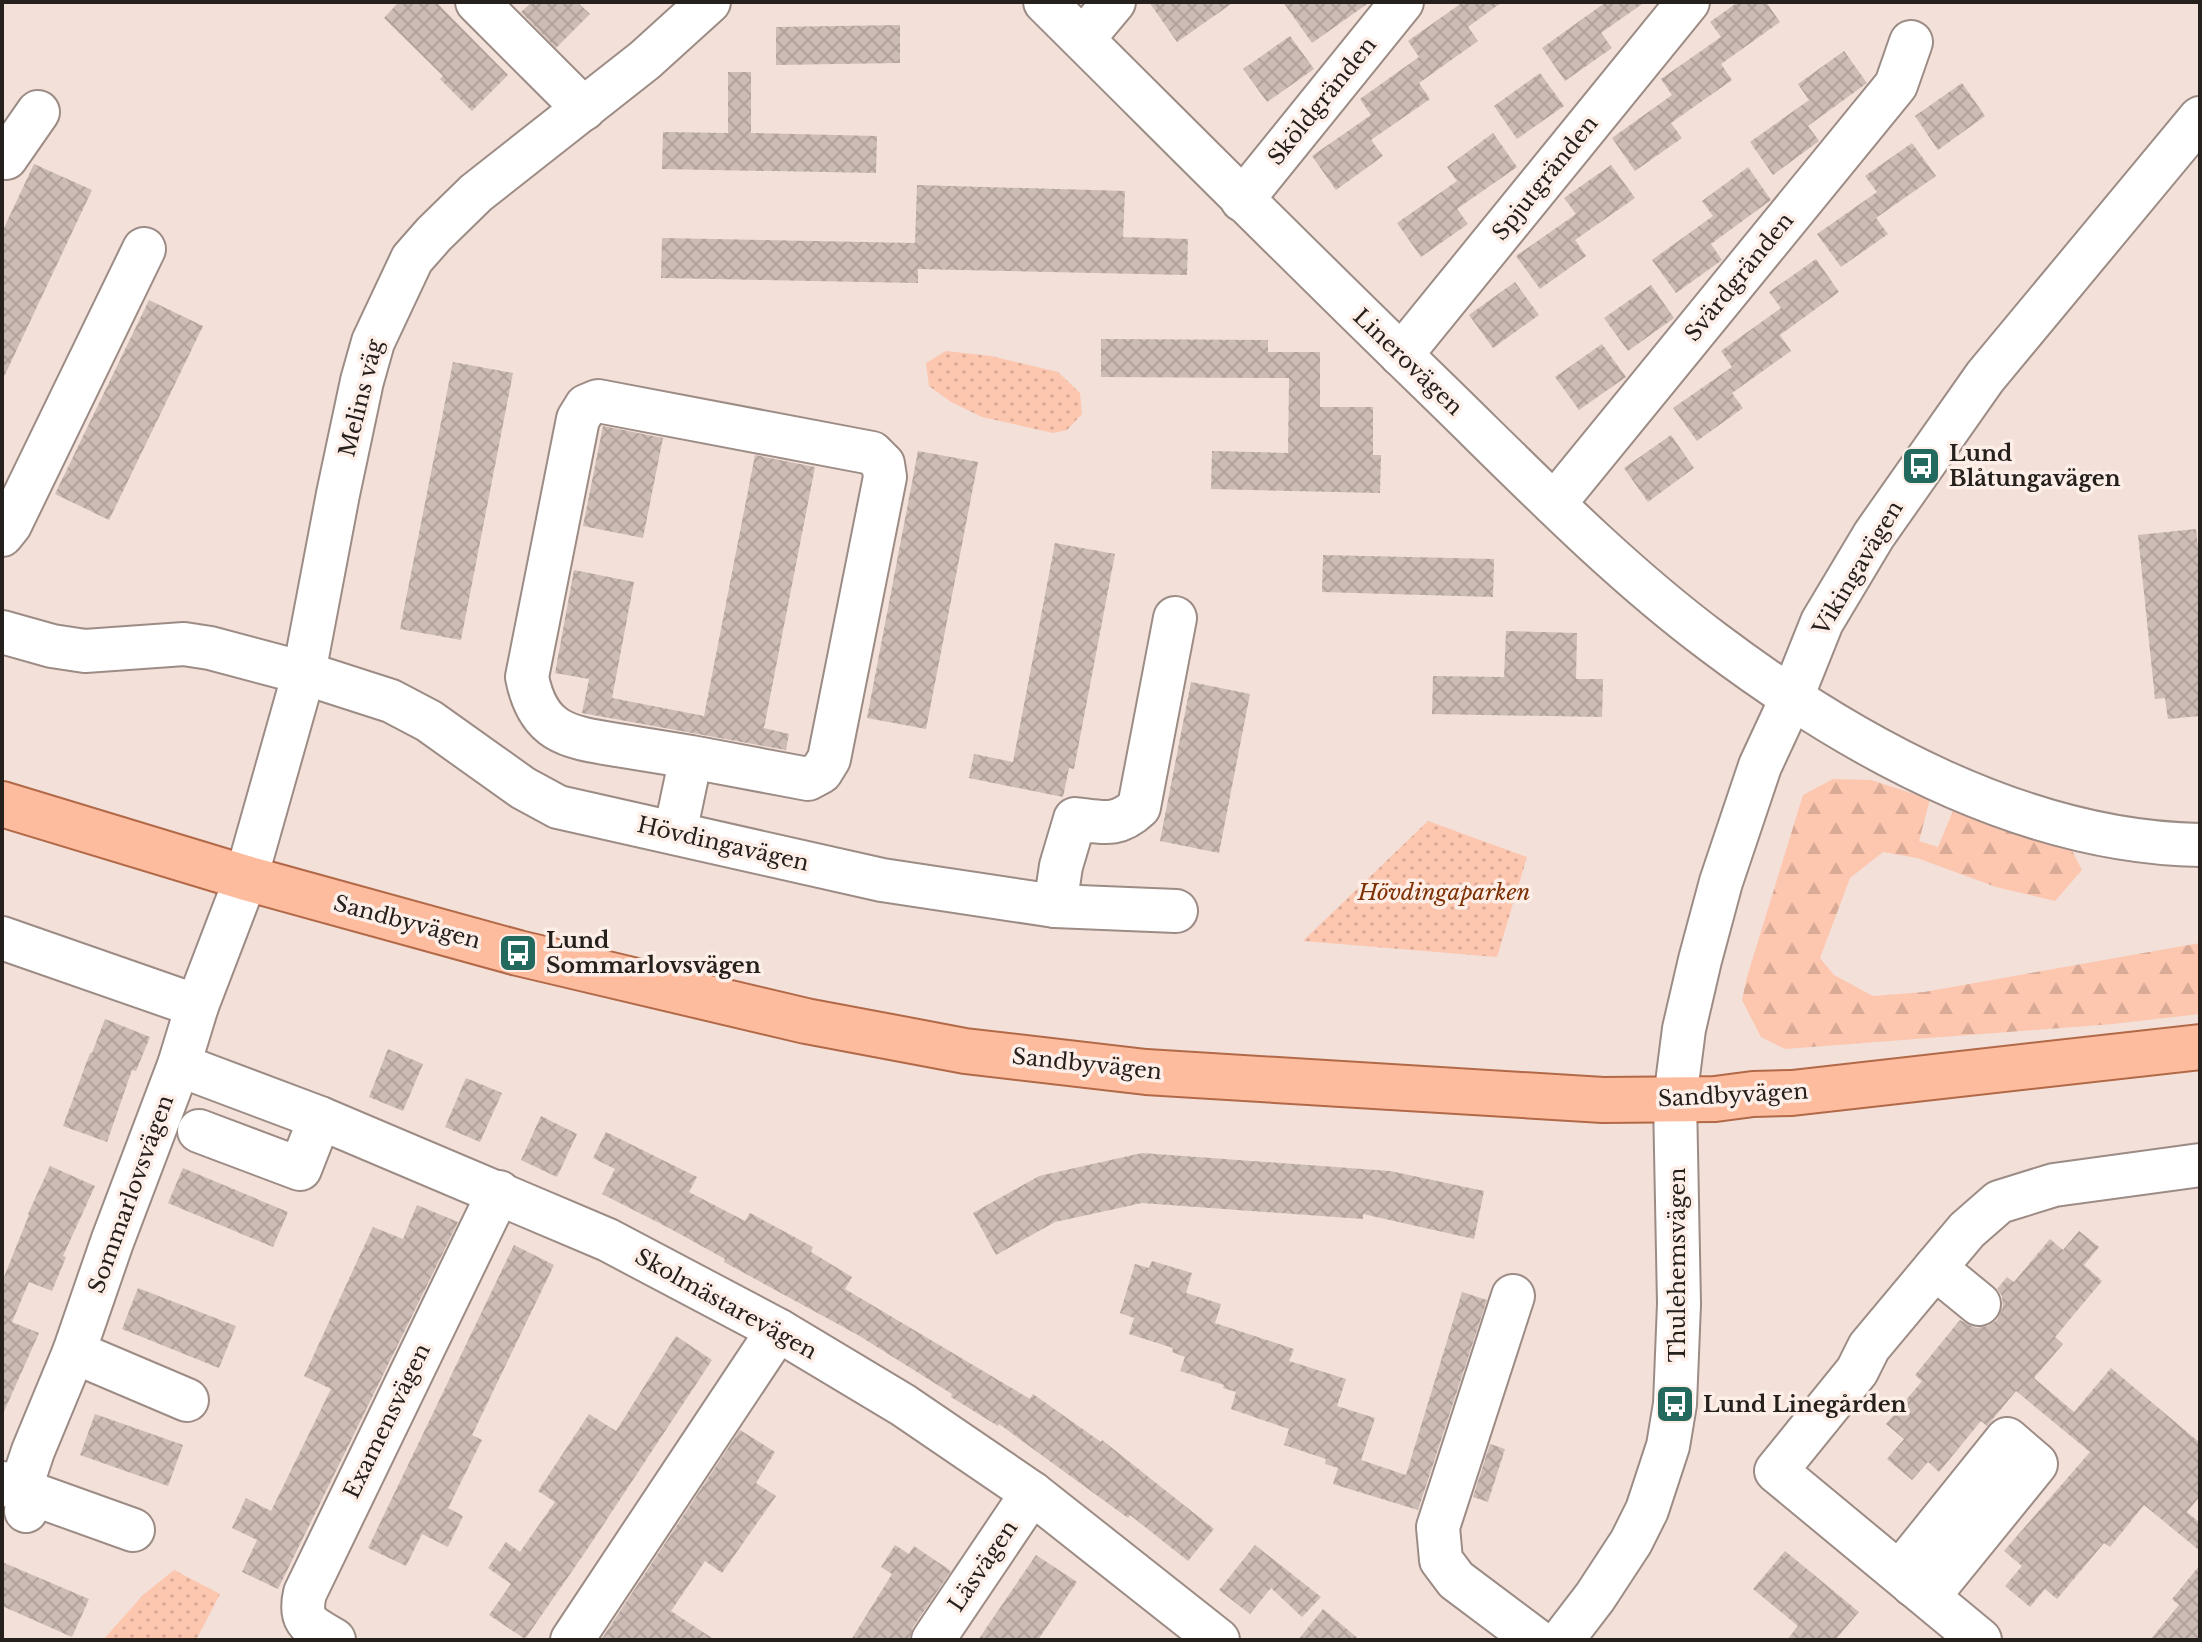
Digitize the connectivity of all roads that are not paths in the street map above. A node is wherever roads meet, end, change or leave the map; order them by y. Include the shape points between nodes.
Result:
1 (477, 2) edge
2 (709, 2) edge
3 (1045, 2) edge
4 (1114, 2) edge
5 (1402, 2) edge
6 (1688, 2) edge
7 (1083, 39) junction
8 (1911, 42) dead end
9 (584, 109) junction
10 (38, 112) dead end
11 (2200, 118) edge
12 (3, 160) edge
13 (1242, 200) junction
14 (144, 249) dead end
15 (1401, 355) junction
16 (1554, 504) junction
17 (2, 535) edge
18 (1175, 618) dead end
19 (2, 632) edge
20 (304, 673) junction
21 (1792, 697) junction
22 (691, 757) junction
23 (2, 804) edge
24 (675, 833) junction
25 (2200, 845) edge
26 (246, 878) junction
27 (1055, 906) junction
28 (1176, 911) dead end
29 (2, 938) edge
30 (197, 1006) junction
31 (2200, 1047) edge
32 (179, 1065) junction
33 (1675, 1099) junction
34 (320, 1118) junction
35 (199, 1131) dead end
36 (2200, 1165) edge
37 (499, 1192) junction
38 (1935, 1268) junction
39 (1513, 1296) dead end
40 (1979, 1304) dead end
41 (778, 1330) junction
42 (74, 1352) junction
43 (187, 1400) dead end
44 (1032, 1493) junction
45 (19, 1496) edge
46 (133, 1530) dead end
47 (334, 1640) edge
48 (572, 1640) edge
49 (933, 1640) edge
50 (1218, 1640) edge
51 (1536, 1640) edge
52 (1562, 1640) edge
53 (1980, 1640) edge

1 - 9 street
2 - 9 street, Melins väg
3 - 7 street, Linerovägen
4 - 7 street
5 - 13 street, Sköldgränden
6 - 15 street, Spjutgränden
7 - 13 street, Linerovägen
8 - 16 street, Svärdgränden via 1896,85
9 - 20 street, Melins väg via 476,193 412,259 373,342 362,381
10 - 12 street
11 - 21 street, Vikingavägen via 1985,377 1921,466 1822,622
13 - 15 street, Linerovägen
14 - 17 street
15 - 16 street, Linerovägen
16 - 21 street, Linerovägen via 1713,643
18 - 27 street via 1139,807 1114,823 1075,819
19 - 20 street, Hövdingavägen via 85,651 184,644
20 - 24 street, Hövdingavägen via 391,701 429,721 558,807
20 - 26 street, Melins väg
21 - 25 street, Linerovägen via 1861,740 1980,798 2100,834
21 - 33 street, Vikingavägen via 1760,766 1721,882 1688,1011
22 - 22 street via 808,779 821,772 829,759 885,477 883,464 872,453 598,401 586,406 578,419 527,677 530,693 553,727 571,738
22 - 24 street
23 - 26 main road, Sandbyvägen
24 - 27 street, Hövdingavägen via 882,880
26 - 30 street, Sommarlovsvägen
26 - 33 main road, Sandbyvägen via 518,953 806,1021 965,1051 1146,1072 1603,1100
27 - 28 street, Hövdingavägen
29 - 30 street
30 - 32 street, Sommarlovsvägen
31 - 33 main road, Sandbyvägen via 1792,1093
32 - 34 street, Skolmästarevägen
32 - 42 street, Sommarlovsvägen
33 - 52 street, Thulehemsvägen via 1679,1304 1668,1446 1631,1542
34 - 35 street via 300,1169
34 - 37 street, Skolmästarevägen
36 - 38 street via 2054,1185 1999,1202
37 - 41 street, Skolmästarevägen via 608,1240
37 - 47 street, Examensvägen via 305,1593 303,1616
38 - 40 street
38 - 53 street via 1776,1471 1917,1580
39 - 51 street via 1449,1490 1438,1540 1441,1560 1456,1580
41 - 44 street, Skolmästarevägen via 903,1405
41 - 48 street
42 - 43 street
42 - 45 street, Sommarlovsvägen
44 - 49 street, Läsvägen
44 - 50 street, Skolmästarevägen
45 - 46 street

